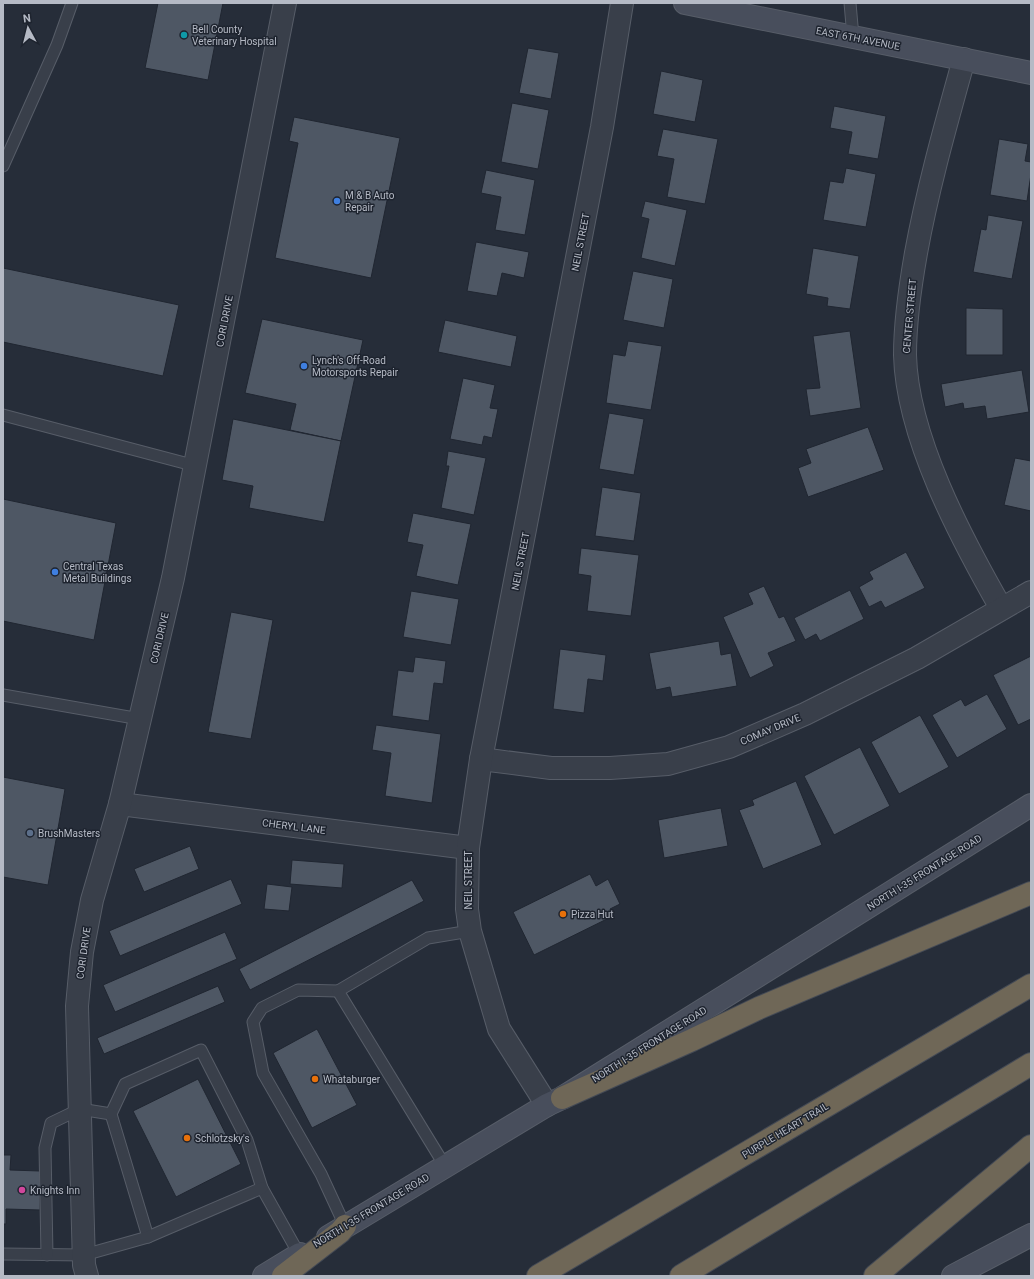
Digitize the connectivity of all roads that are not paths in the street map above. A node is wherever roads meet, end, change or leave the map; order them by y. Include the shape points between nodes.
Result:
1 (72, 3) edge
2 (285, 3) edge
3 (622, 3) edge
4 (685, 3) edge
5 (850, 3) edge
6 (749, 9) edge
7 (853, 37) junction
8 (964, 59) junction
9 (1031, 73) edge
10 (3, 166) edge
11 (3, 415) edge
12 (196, 466) junction
13 (1031, 592) edge
14 (1001, 608) junction
15 (3, 695) edge
16 (140, 719) junction
17 (481, 759) junction
18 (120, 804) junction
19 (1031, 806) edge
20 (468, 848) junction
21 (1031, 893) edge
22 (470, 931) junction
23 (1031, 985) edge
24 (338, 991) junction
25 (1031, 1064) edge
26 (555, 1101) junction
27 (80, 1109) junction
28 (111, 1114) junction
29 (1031, 1146) edge
30 (445, 1166) junction
31 (262, 1188) junction
32 (345, 1226) junction
33 (1031, 1235) edge
34 (148, 1237) junction
35 (3, 1254) edge
36 (47, 1254) junction
37 (299, 1254) junction
38 (84, 1255) junction
39 (87, 1276) edge
40 (264, 1276) edge
41 (283, 1276) edge
42 (538, 1276) edge
43 (681, 1276) edge
44 (875, 1276) edge
45 (953, 1276) edge

1 - 10 lane via 57,45
2 - 12 street, CORI DRIVE
3 - 17 street, NEIL STREET via 600,135
4 - 6 main road, EAST 6TH AVENUE
5 - 7 lane
6 - 7 main road, EAST 6TH AVENUE
7 - 8 main road, EAST 6TH AVENUE
8 - 9 main road, EAST 6TH AVENUE
8 - 14 street, CENTER STREET via 926,200 909,294 905,356 921,440 969,553
11 - 12 lane
12 - 16 street, CORI DRIVE
13 - 14 street, COMAY DRIVE
14 - 17 street, COMAY DRIVE via 917,658 805,714 729,746 668,764 610,768 551,768
15 - 16 lane
16 - 18 street, CORI DRIVE
17 - 20 street, NEIL STREET
18 - 20 street, CHERYL LANE
18 - 27 street, CORI DRIVE via 92,900 82,952 77,1006
19 - 26 main road, NORTH I-35 FRONTAGE ROAD
20 - 22 street, NEIL STREET via 467,909
21 - 26 highway via 759,1008
22 - 24 lane via 428,938
22 - 26 street, NEIL STREET via 499,1029
23 - 42 highway, PURPLE HEART TRAIL
24 - 30 lane
24 - 32 lane via 298,990 262,1008 253,1022 263,1073 321,1174
25 - 43 highway
26 - 30 main road, NORTH I-35 FRONTAGE ROAD
27 - 28 lane
27 - 36 lane via 51,1124 45,1148
27 - 38 street, CORI DRIVE
28 - 31 lane via 125,1084 201,1050 248,1140
28 - 34 lane
29 - 44 highway
30 - 32 main road, NORTH I-35 FRONTAGE ROAD
31 - 34 lane
31 - 37 lane
32 - 37 main road, NORTH I-35 FRONTAGE ROAD
32 - 41 highway
33 - 45 main road
34 - 38 lane
35 - 36 lane
36 - 38 lane
37 - 40 main road, NORTH I-35 FRONTAGE ROAD
38 - 39 street, CORI DRIVE

